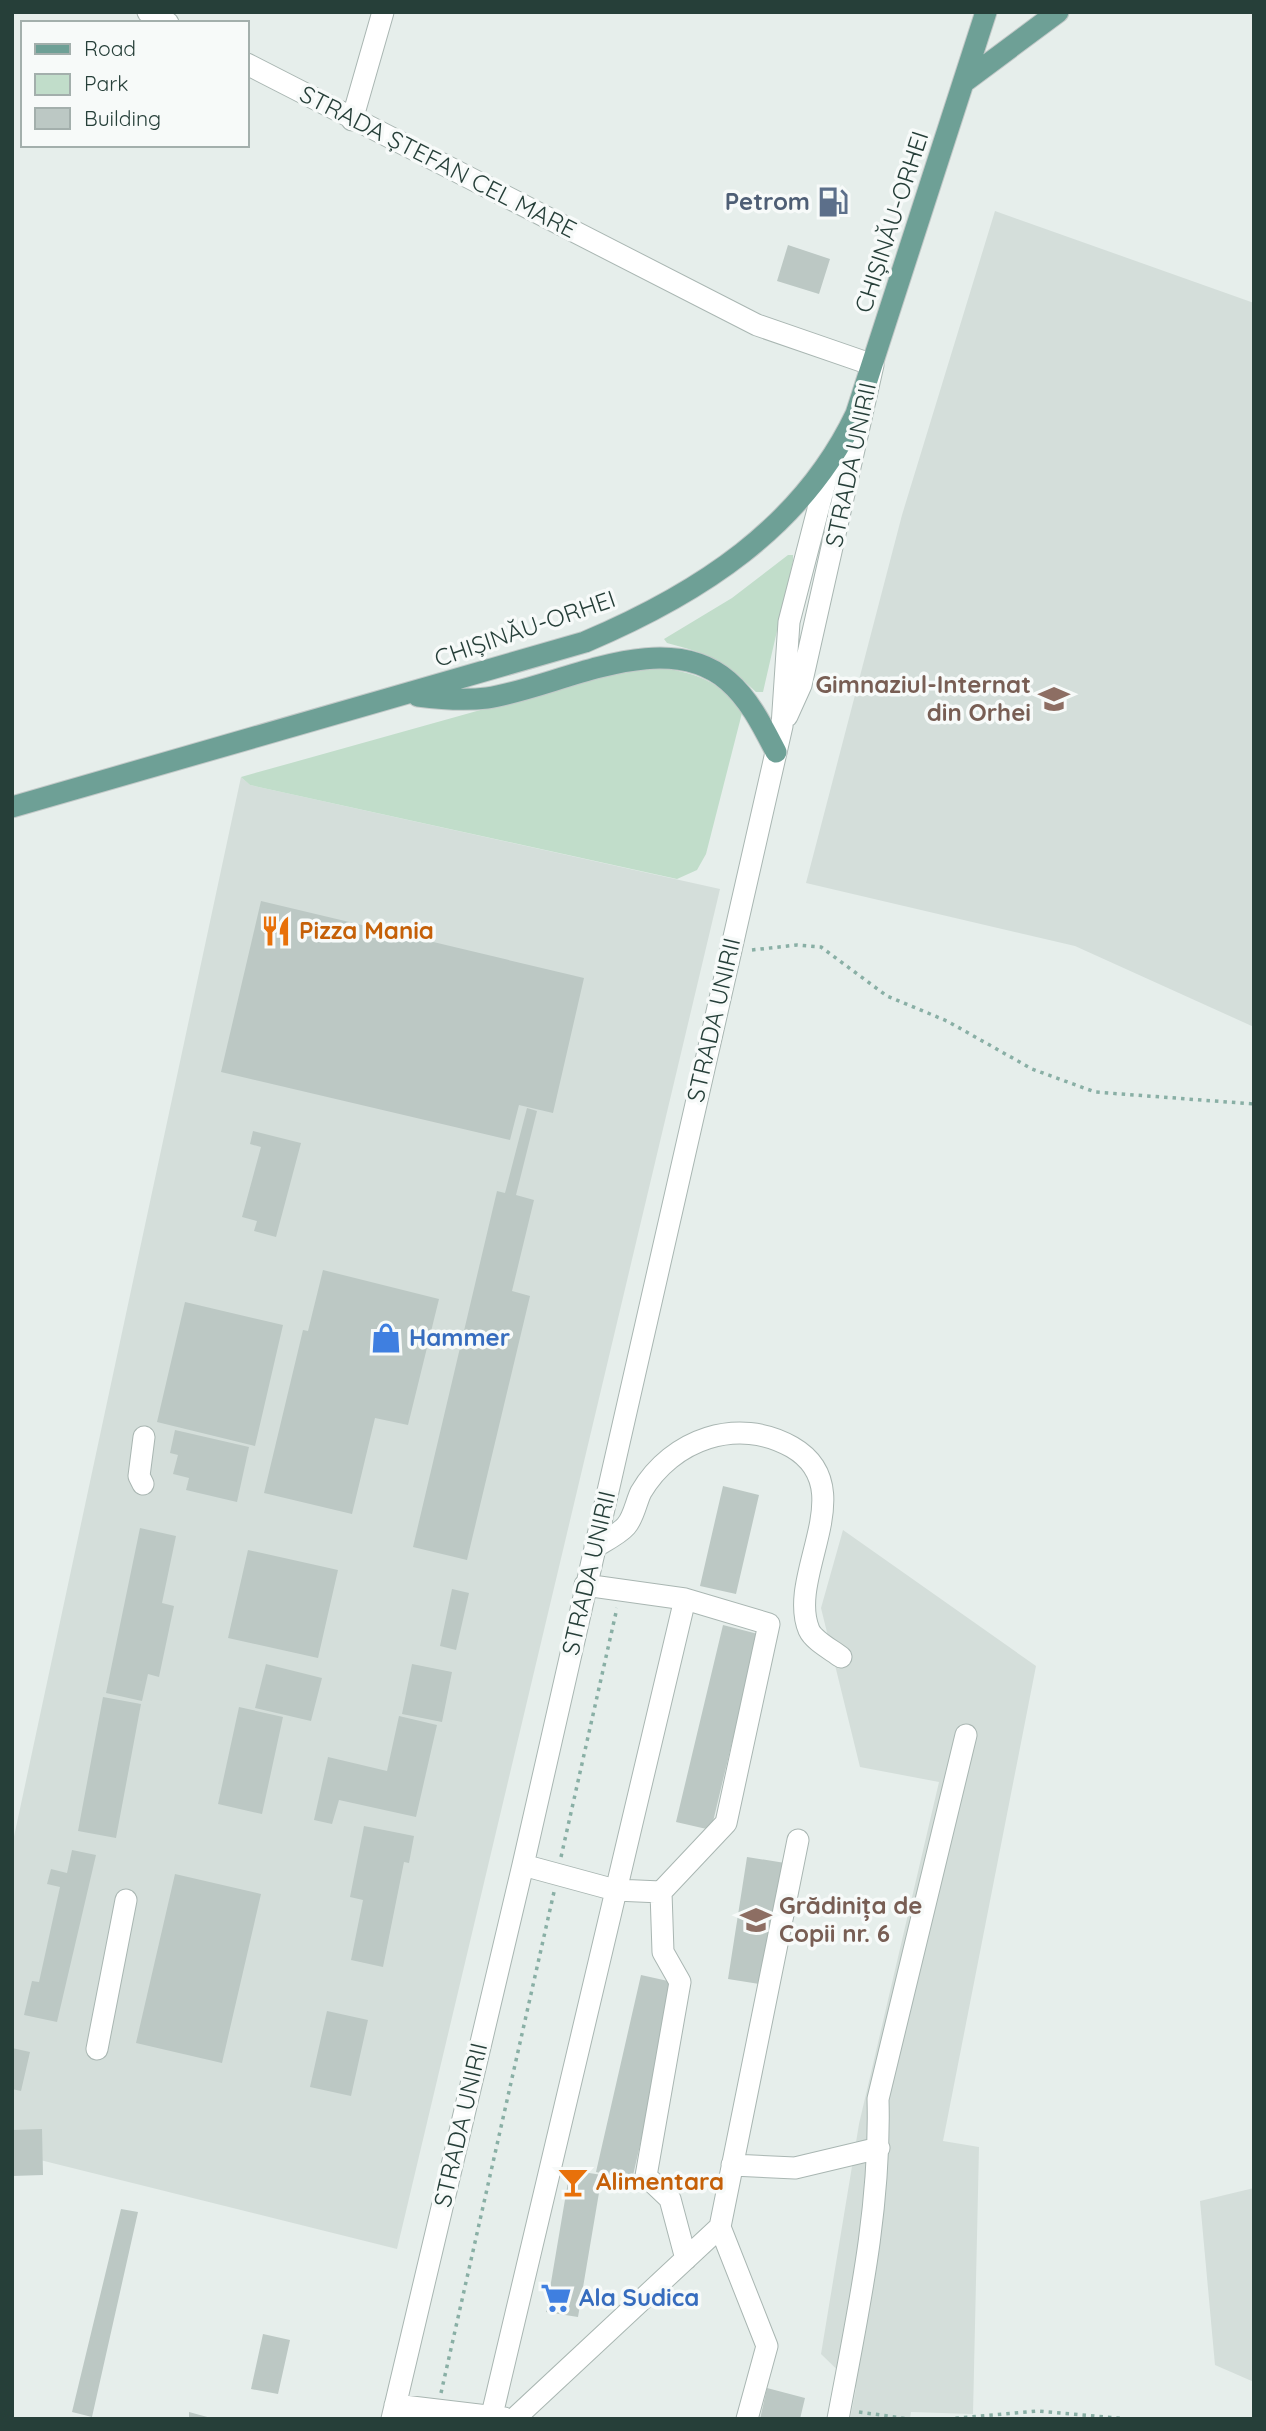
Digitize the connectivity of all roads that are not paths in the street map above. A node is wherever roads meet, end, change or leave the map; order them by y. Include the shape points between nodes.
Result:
1 (148, 12) edge
2 (383, 12) edge
3 (986, 12) edge
4 (1058, 12) edge
5 (164, 21) edge
6 (248, 65) edge
7 (964, 82) junction
8 (352, 120) junction
9 (873, 365) junction
10 (816, 491) junction
11 (839, 526) junction
12 (408, 695) junction
13 (782, 726) junction
14 (776, 752) junction
15 (12, 807) edge
16 (144, 1437) dead end
17 (143, 1484) dead end
18 (595, 1547) junction
19 (585, 1585) junction
20 (685, 1599) junction
21 (841, 1657) dead end
22 (966, 1735) dead end
23 (798, 1840) dead end
24 (523, 1865) junction
25 (615, 1890) junction
26 (661, 1892) junction
27 (126, 1900) dead end
28 (97, 2049) dead end
29 (879, 2148) junction
30 (732, 2165) junction
31 (720, 2227) junction
32 (686, 2259) junction
33 (394, 2412) edge
34 (839, 2414) edge
35 (496, 2418) edge
36 (514, 2419) edge
37 (747, 2419) edge

1 - 5 street
2 - 8 street
3 - 7 main road, CHIȘINĂU-ORHEI
4 - 7 main road
6 - 8 street, STRADA ȘTEFAN CEL MARE
7 - 9 main road, CHIȘINĂU-ORHEI
8 - 9 street, STRADA ȘTEFAN CEL MARE via 757,326
9 - 10 main road, CHIȘINĂU-ORHEI via 856,414
9 - 11 street, STRADA UNIRII
10 - 11 street via 836,503
10 - 12 main road, CHIȘINĂU-ORHEI via 737,556 634,621 585,642
10 - 13 street, STRADA UNIRII via 789,621
11 - 13 street, STRADA UNIRII via 801,685
12 - 14 main road via 455,701 489,697 635,659 688,663 726,679 741,694
12 - 15 main road, CHIȘINĂU-ORHEI
13 - 14 street, STRADA UNIRII
14 - 18 street, STRADA UNIRII
16 - 17 street via 139,1476
18 - 19 street, STRADA UNIRII
18 - 21 street via 626,1526 657,1470 684,1447 715,1434 742,1432 774,1438 795,1448 818,1472 824,1499 804,1611 810,1633
19 - 20 street
19 - 24 street, STRADA UNIRII
20 - 25 street
20 - 26 street via 769,1624 726,1824
22 - 29 street via 878,2099
23 - 30 street
24 - 25 street
24 - 33 street, STRADA UNIRII
25 - 26 street
25 - 35 street
26 - 32 street via 663,1952 680,1982 646,2176 670,2199
27 - 28 street
29 - 30 street via 795,2168
29 - 34 street via 871,2246
30 - 31 street
31 - 32 street
31 - 37 street via 767,2346
32 - 36 street
33 - 35 street

